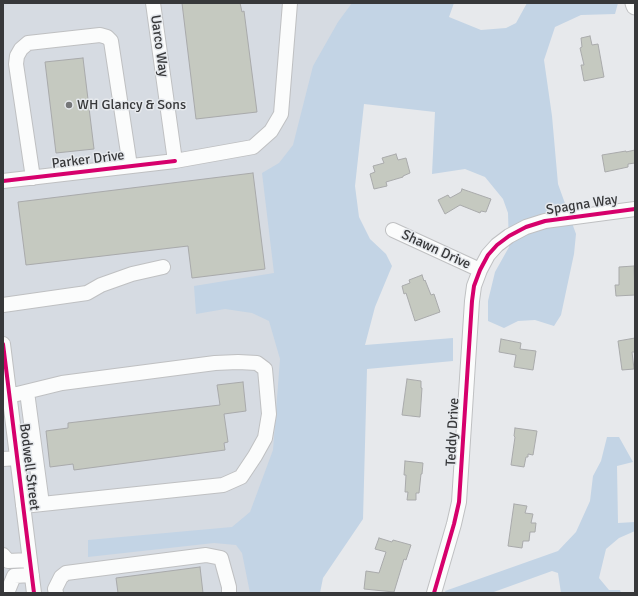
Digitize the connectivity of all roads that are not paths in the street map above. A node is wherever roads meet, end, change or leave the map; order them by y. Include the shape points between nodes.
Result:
1 (153, 3) edge
2 (290, 3) edge
3 (175, 161) junction
4 (130, 166) junction
5 (33, 178) junction
6 (3, 182) edge
7 (635, 208) edge
8 (393, 230) dead end
9 (163, 267) dead end
10 (480, 270) junction
11 (3, 305) edge
12 (3, 344) edge
13 (27, 392) junction
14 (9, 396) junction
15 (10, 459) edge
16 (42, 504) junction
17 (23, 506) junction
18 (3, 556) edge
19 (30, 560) junction
20 (32, 575) junction
21 (7, 593) edge
22 (34, 593) edge
23 (56, 593) edge
24 (229, 593) edge
25 (434, 593) edge

1 - 3 street, Uarco Way
2 - 3 street, Parker Drive via 281,114 271,131 253,147
3 - 4 street, Parker Drive
4 - 5 street, Parker Drive
4 - 5 street via 111,41 100,35 28,43 17,56 16,64
5 - 6 street, Parker Drive
7 - 10 street, Spagna Way via 526,227 497,245
8 - 10 street, Shawn Drive
9 - 11 street via 132,274 87,293
10 - 25 street, Teddy Drive via 472,301 459,502
12 - 14 street, Bodwell Street
13 - 14 street
13 - 16 street
13 - 16 street via 62,383 214,363 257,363 265,369 269,414 265,438 256,456 241,476 223,485
14 - 15 street, Bodwell Street
15 - 17 street, Bodwell Street
16 - 17 street
17 - 19 street, Bodwell Street
18 - 19 street via 8,562
19 - 20 street, Bodwell Street
20 - 21 street via 14,576
20 - 22 street, Bodwell Street
23 - 24 street via 61,577 66,574 206,555 221,558

